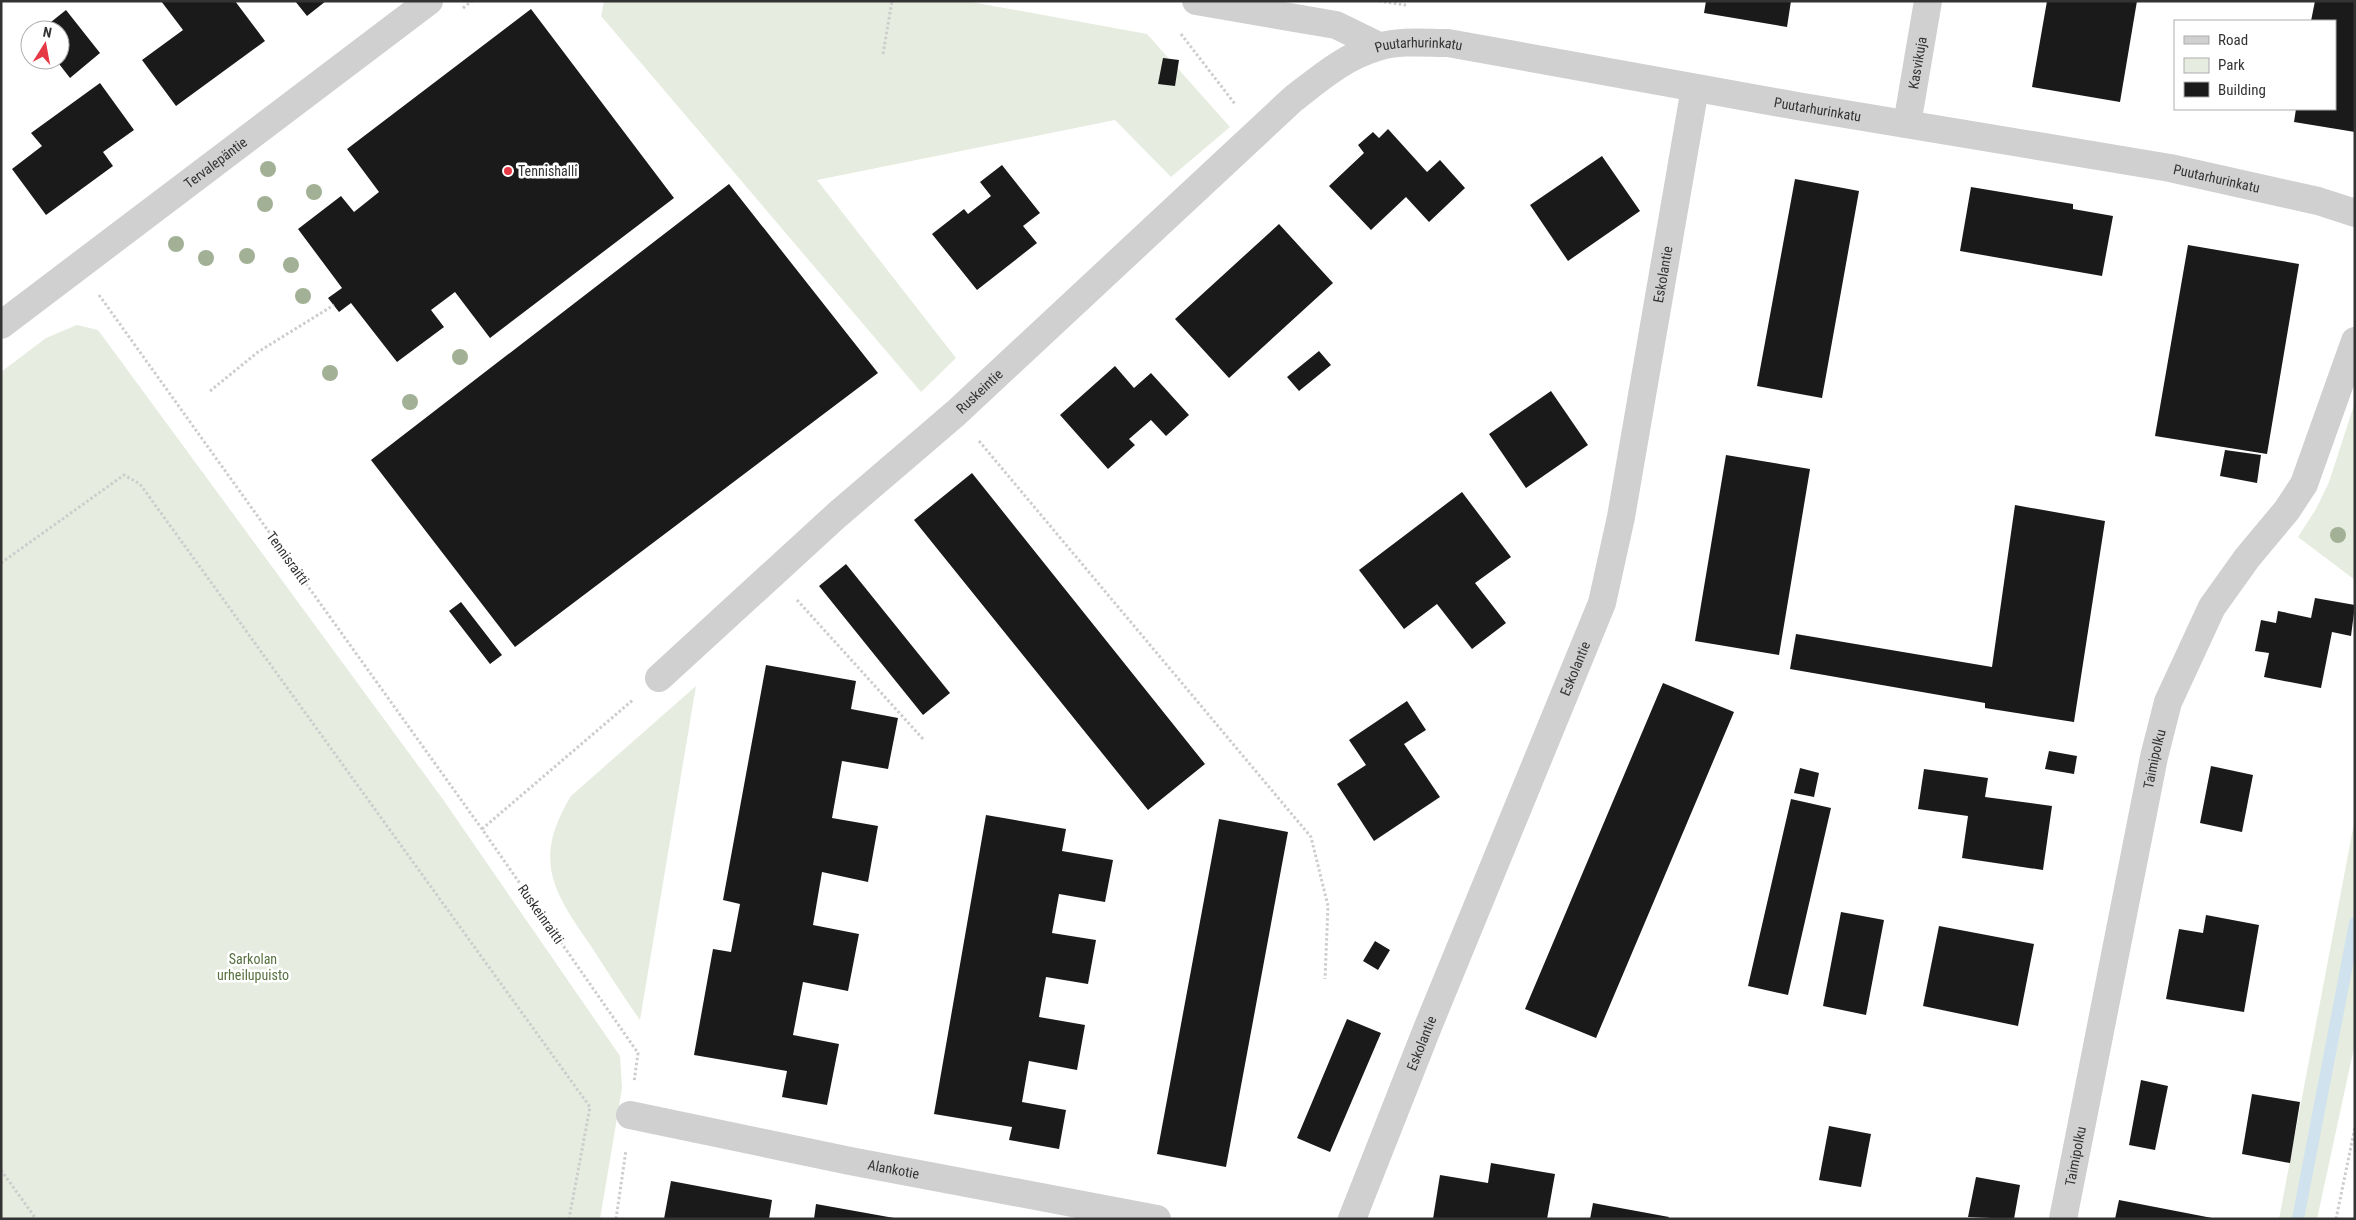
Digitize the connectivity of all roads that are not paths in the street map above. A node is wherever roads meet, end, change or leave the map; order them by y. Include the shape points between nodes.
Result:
1 (430, 1) edge
2 (1196, 1) edge
3 (1928, 1) edge
4 (1379, 46) junction
5 (1695, 88) junction
6 (1293, 99) joint
7 (1907, 124) junction
8 (2355, 213) edge
9 (1, 325) edge
10 (2355, 341) edge
11 (659, 678) road end
12 (630, 1115) road end
13 (1156, 1219) edge
14 (1352, 1219) edge
15 (2063, 1219) edge

1 - 9 street, Tervalepäntie
2 - 4 street via 1336,25
3 - 7 street, Kasvikuja
4 - 5 street, Puutarhurinkatu via 1448,43
4 - 6 street, Puutarhurinkatu via 1341,62
5 - 7 street, Puutarhurinkatu
5 - 14 street, Eskolantie via 1621,517 1602,604
6 - 11 street, Ruskeintie via 956,413
7 - 8 street, Puutarhurinkatu via 2170,168 2318,201
10 - 15 street, Taimipolku via 2304,484 2288,510 2212,606 2168,702 2154,758
12 - 13 street, Alankotie

